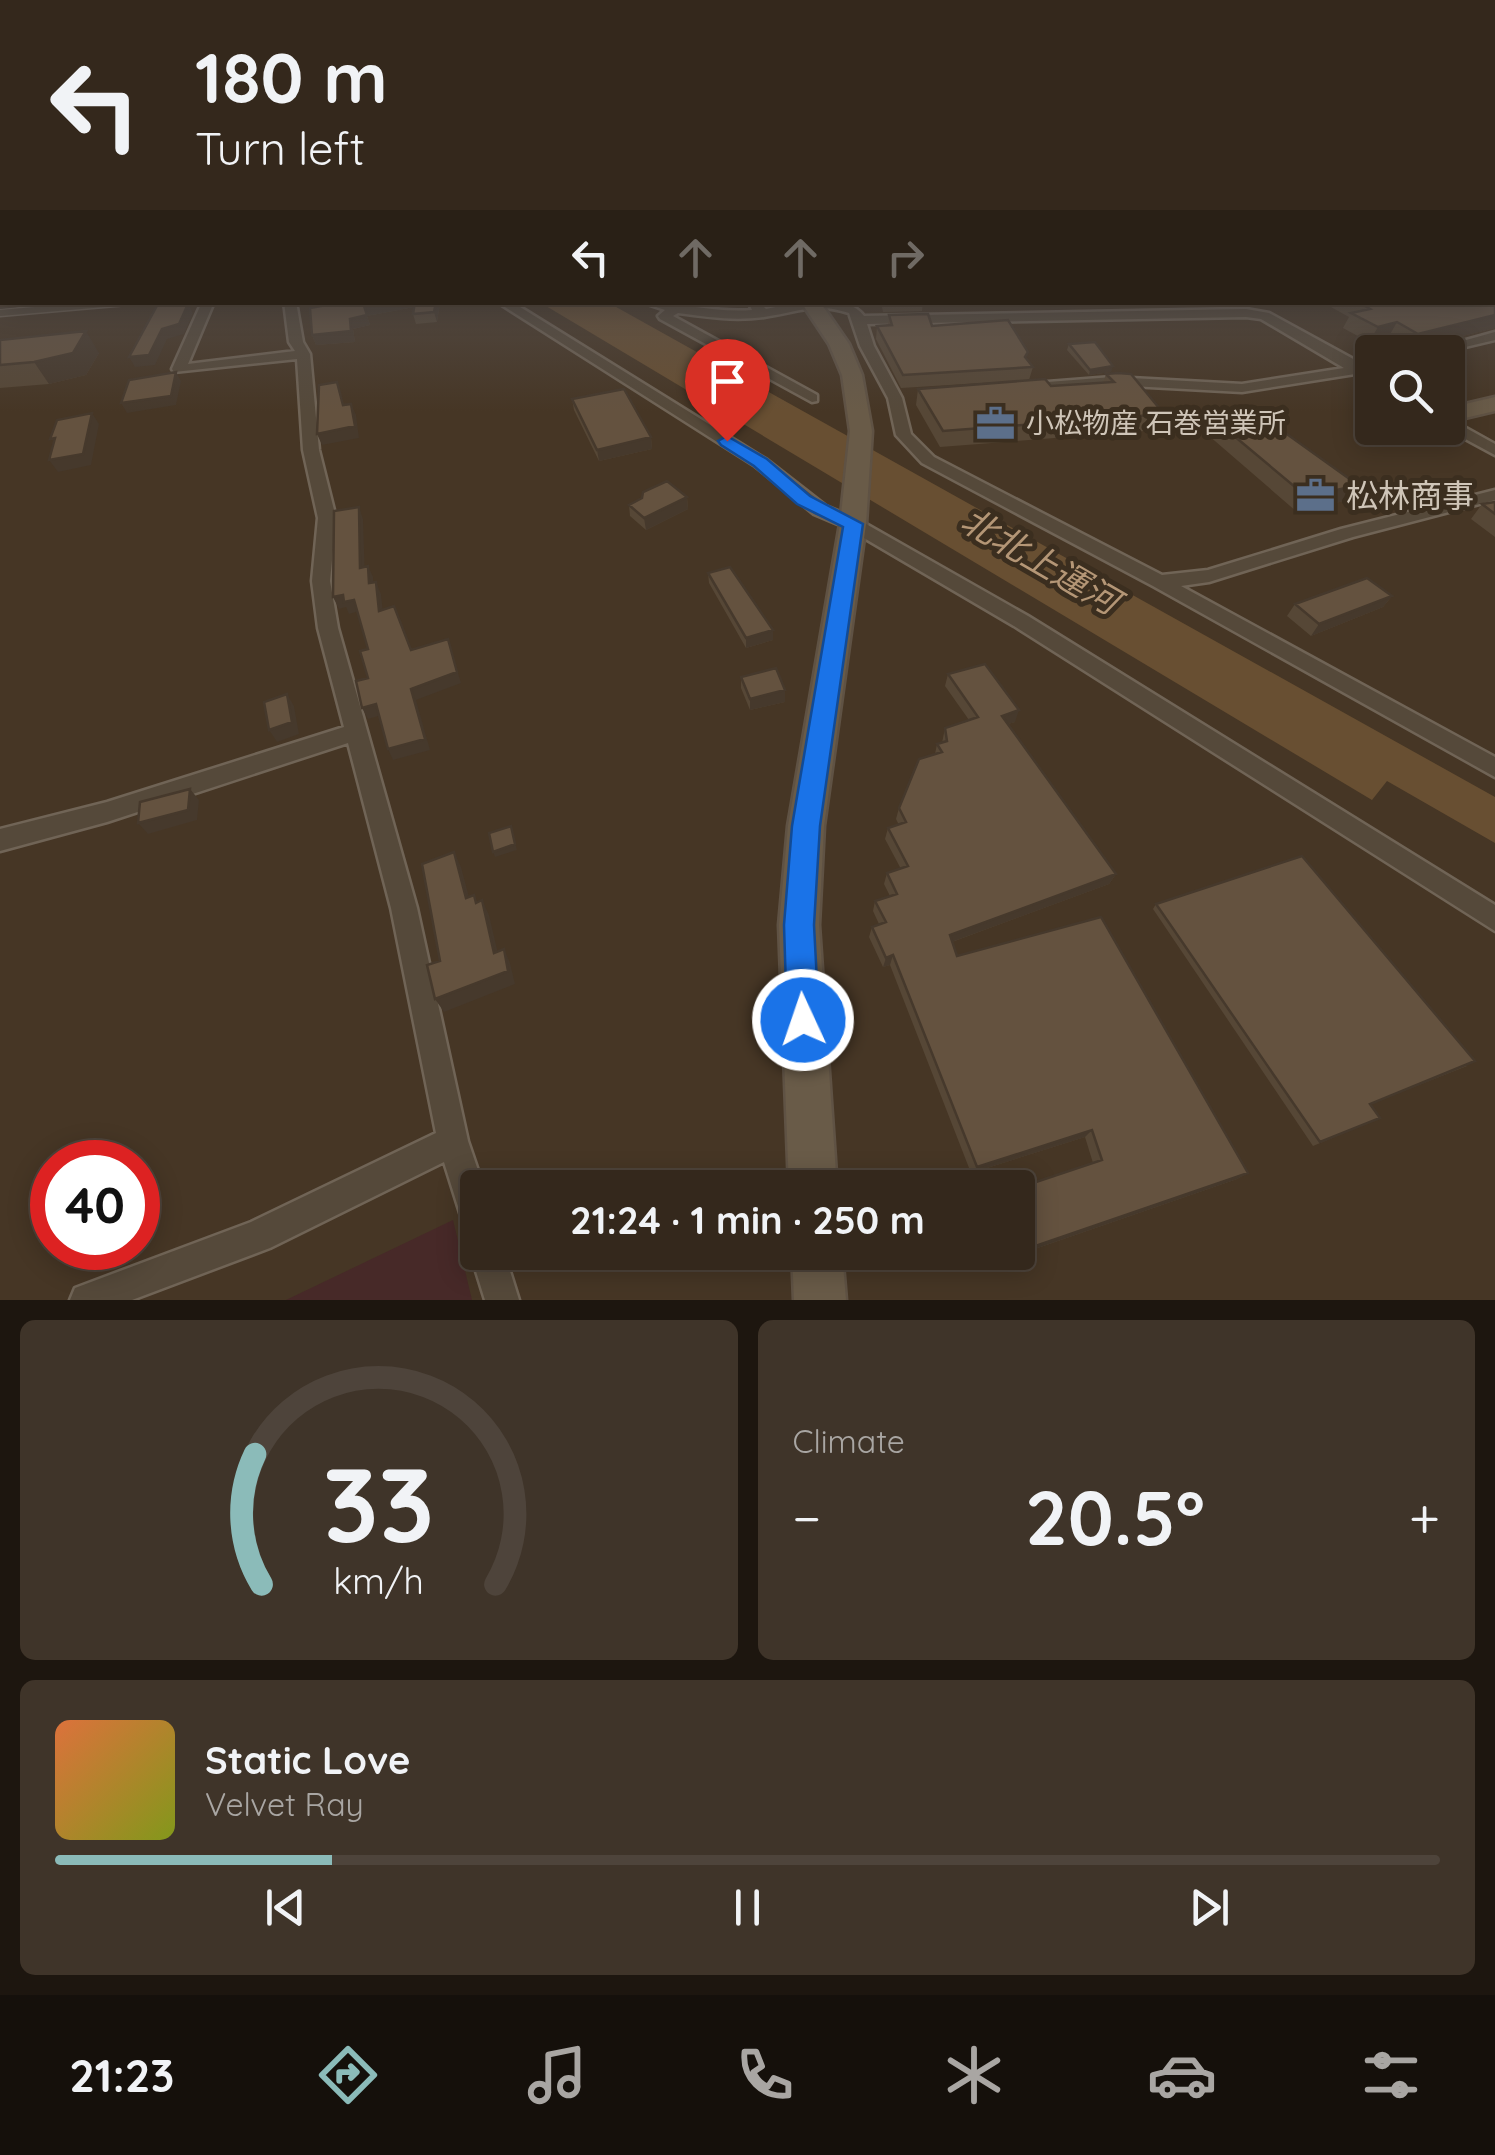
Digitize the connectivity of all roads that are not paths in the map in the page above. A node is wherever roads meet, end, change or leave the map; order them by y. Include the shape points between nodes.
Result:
1 (89, 305) edge
2 (207, 305) edge
3 (290, 305) edge
4 (509, 305) edge
5 (659, 305) edge
6 (789, 305) edge
7 (811, 305) edge
8 (835, 305) edge
9 (757, 308) edge
10 (676, 309) junction
11 (0, 312) edge
12 (860, 320) junction
13 (1495, 336) edge
14 (1465, 343) edge
15 (303, 354) junction
16 (1355, 363) edge
17 (1355, 370) edge
18 (1014, 388) edge
19 (915, 396) edge
20 (812, 398) dead end
21 (896, 398) junction
22 (1495, 404) edge
23 (1465, 414) edge
24 (1465, 430) edge
25 (1495, 450) edge
26 (1495, 495) edge
27 (854, 516) junction
28 (1160, 582) junction
29 (355, 732) junction
30 (1495, 768) edge
31 (0, 840) edge
32 (1495, 918) edge
33 (453, 1141) junction
34 (462, 1170) edge
35 (812, 1170) edge
36 (493, 1270) edge
37 (818, 1270) edge
38 (87, 1300) edge
39 (502, 1300) edge
40 (820, 1300) edge

1 - 11 lane
2 - 15 street via 180,368
3 - 15 street
4 - 27 street via 761,462 820,510
5 - 10 street
6 - 9 street
7 - 27 street via 840,344 852,375 861,431
8 - 12 street
9 - 10 street via 705,315
10 - 20 street via 664,316
12 - 16 street via 1246,313 1265,316
12 - 21 street via 866,346
13 - 14 street
15 - 29 street via 312,450 328,518 321,581
17 - 18 street via 1242,388 1112,381
19 - 21 street
21 - 28 street via 904,435 928,460
22 - 23 street
24 - 25 street
26 - 28 street via 1210,576
27 - 32 street
27 - 35 street via 806,826 799,925
28 - 30 street
29 - 31 street
29 - 33 street via 404,908
33 - 34 street
33 - 38 street via 258,1236
36 - 39 street
37 - 40 street

